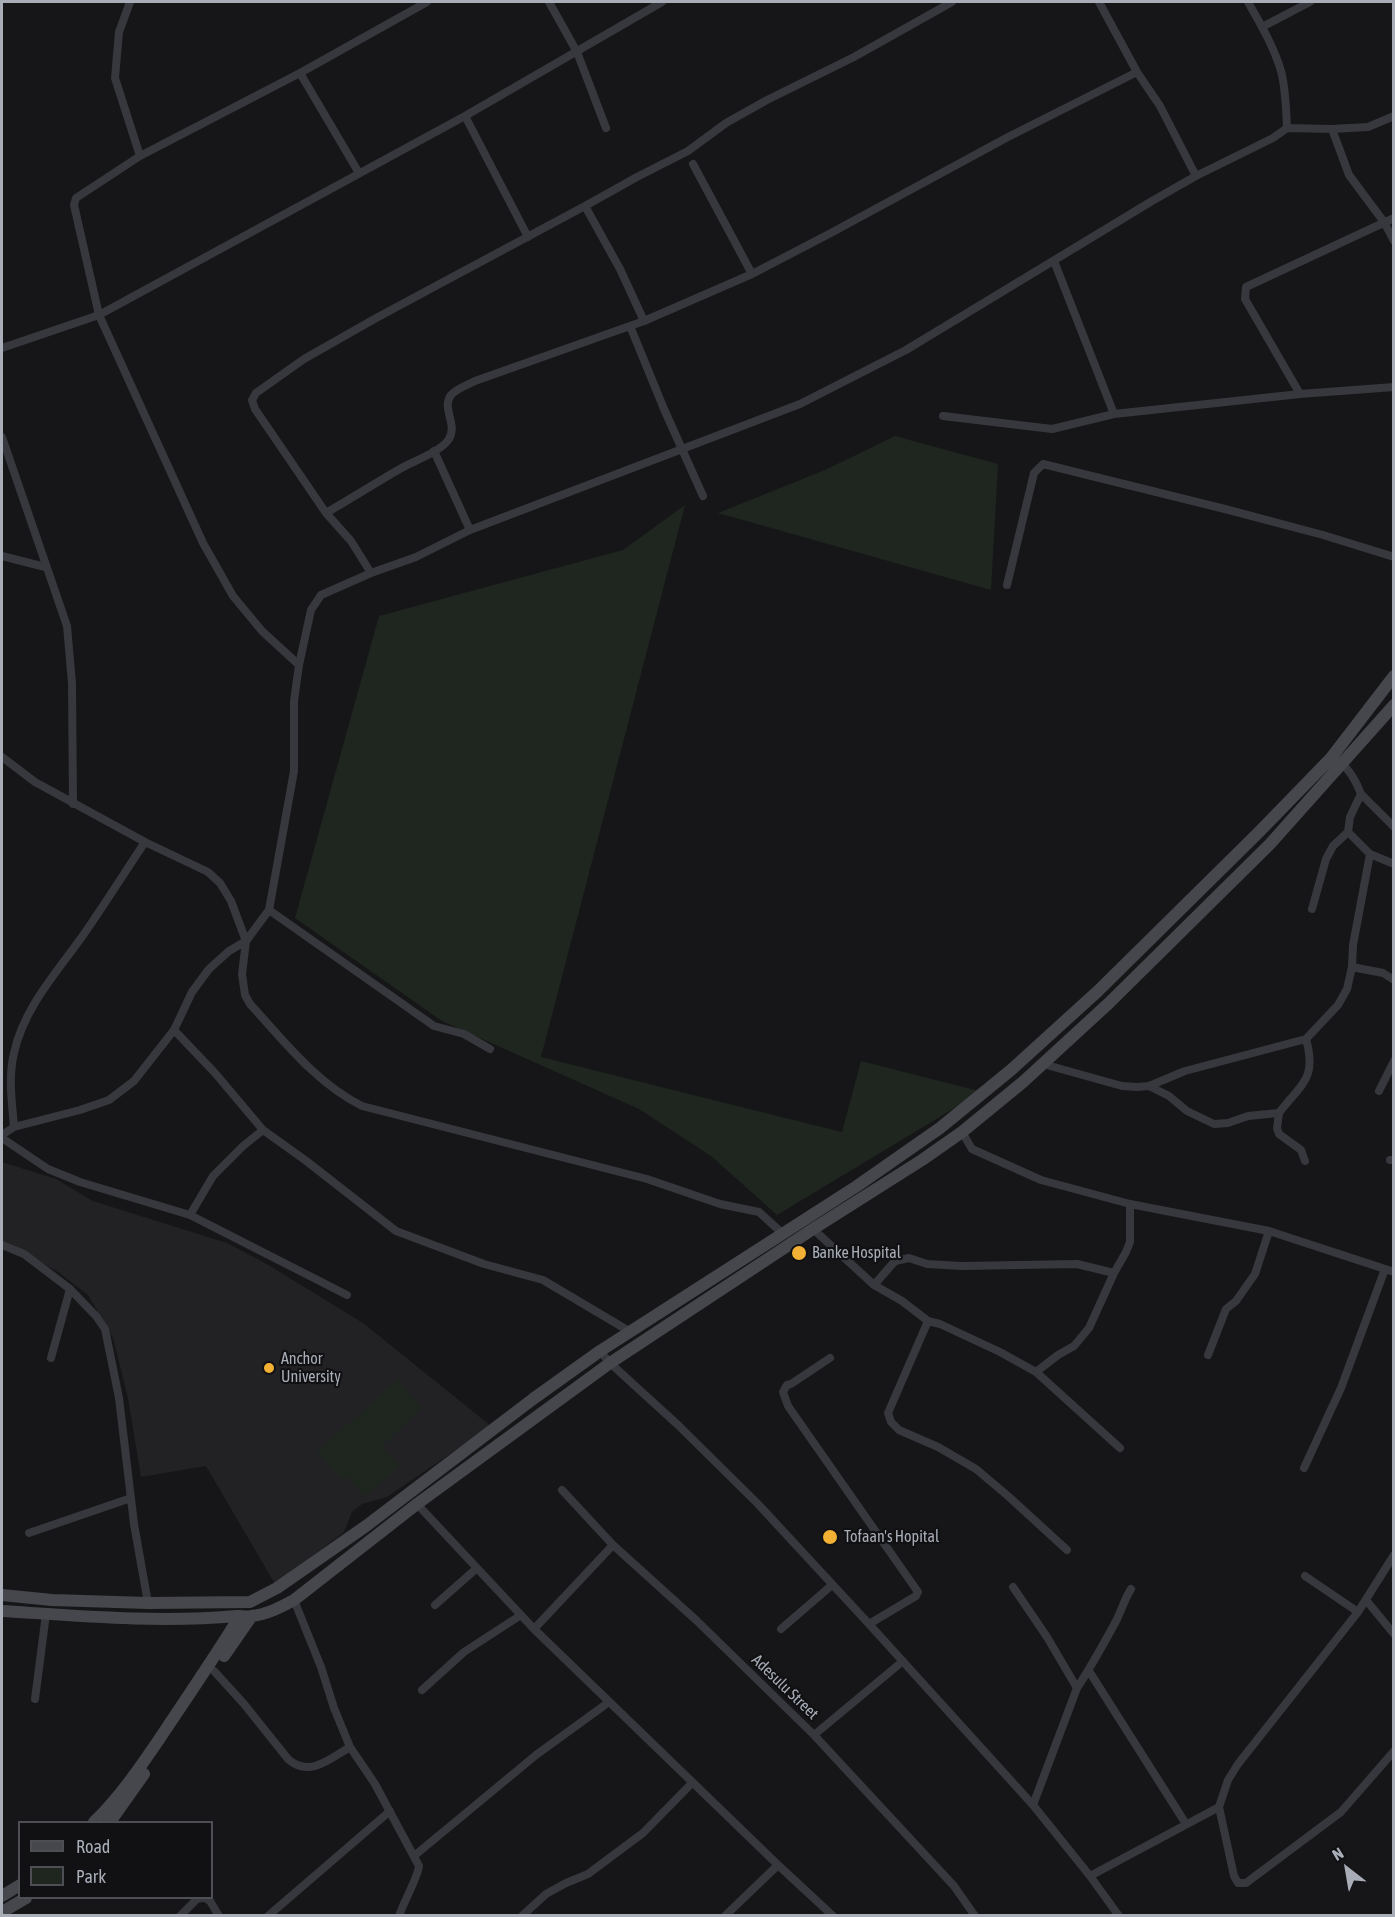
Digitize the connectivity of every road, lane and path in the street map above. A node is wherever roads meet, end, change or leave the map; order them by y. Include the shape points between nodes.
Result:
1 (130, 2) edge
2 (427, 2) edge
3 (549, 2) edge
4 (662, 2) edge
5 (952, 2) edge
6 (1098, 2) edge
7 (1248, 2) edge
8 (1310, 2) edge
9 (1262, 27) junction
10 (577, 52) junction
11 (1137, 72) junction
12 (300, 73) junction
13 (465, 116) junction
14 (1394, 116) edge
15 (606, 128) dead end
16 (1287, 128) junction
17 (1332, 129) junction
18 (140, 156) junction
19 (693, 164) dead end
20 (359, 173) junction
21 (1196, 176) junction
22 (585, 206) junction
23 (1394, 218) edge
24 (1384, 222) junction
25 (528, 237) junction
26 (1394, 241) edge
27 (1054, 261) junction
28 (752, 274) junction
29 (99, 315) junction
30 (644, 321) junction
31 (630, 326) junction
32 (2, 348) edge
33 (1394, 387) edge
34 (1300, 394) junction
35 (1114, 414) junction
36 (943, 416) dead end
37 (2, 439) edge
38 (682, 449) junction
39 (434, 451) junction
40 (703, 496) dead end
41 (326, 513) junction
42 (470, 530) junction
43 (2, 556) edge
44 (1394, 557) edge
45 (45, 567) junction
46 (371, 573) junction
47 (1007, 585) dead end
48 (299, 665) junction
49 (1394, 676) edge
50 (1394, 705) edge
51 (2, 757) edge
52 (1330, 758) junction
53 (1343, 764) junction
54 (1361, 794) junction
55 (73, 804) junction
56 (1394, 827) edge
57 (1348, 831) junction
58 (145, 842) junction
59 (1370, 854) junction
60 (1394, 864) edge
61 (1312, 909) dead end
62 (269, 910) junction
63 (246, 940) junction
64 (1352, 967) junction
65 (1394, 980) edge
66 (174, 1030) junction
67 (1306, 1039) junction
68 (490, 1049) dead end
69 (1394, 1062) edge
70 (1043, 1064) junction
71 (1149, 1086) junction
72 (1379, 1091) dead end
73 (1279, 1113) junction
74 (14, 1127) junction
75 (263, 1130) junction
76 (962, 1132) junction
77 (2, 1137) edge
78 (1305, 1161) dead end
79 (1130, 1204) junction
80 (190, 1215) junction
81 (813, 1229) junction
82 (1269, 1231) junction
83 (782, 1233) junction
84 (2, 1245) edge
85 (1389, 1270) edge
86 (1114, 1273) junction
87 (874, 1285) junction
88 (70, 1289) junction
89 (347, 1295) dead end
90 (928, 1321) junction
91 (629, 1331) junction
92 (600, 1351) junction
93 (1208, 1355) dead end
94 (51, 1358) dead end
95 (830, 1358) dead end
96 (610, 1363) junction
97 (1036, 1372) junction
98 (1120, 1448) dead end
99 (1304, 1468) dead end
100 (562, 1490) dead end
101 (131, 1498) junction
102 (417, 1504) junction
103 (29, 1533) dead end
104 (613, 1545) junction
105 (1067, 1550) dead end
106 (1394, 1555) edge
107 (477, 1568) junction
108 (1305, 1576) dead end
109 (832, 1585) junction
110 (1013, 1587) dead end
111 (1131, 1589) dead end
112 (2, 1596) edge
113 (294, 1600) junction
114 (1366, 1600) junction
115 (148, 1603) junction
116 (435, 1605) dead end
117 (2, 1611) edge
118 (1358, 1612) junction
119 (46, 1614) junction
120 (521, 1615) junction
121 (245, 1616) junction
122 (869, 1624) junction
123 (534, 1629) junction
124 (781, 1629) dead end
125 (1394, 1634) edge
126 (903, 1660) junction
127 (214, 1671) junction
128 (1089, 1671) junction
129 (1077, 1688) junction
130 (423, 1690) dead end
131 (35, 1699) dead end
132 (609, 1702) junction
133 (814, 1735) junction
134 (350, 1747) junction
135 (1394, 1751) edge
136 (692, 1783) junction
137 (1033, 1805) junction
138 (1219, 1808) junction
139 (390, 1811) junction
140 (95, 1821) edge
141 (111, 1821) edge
142 (1186, 1824) junction
143 (414, 1856) junction
144 (778, 1865) junction
145 (1090, 1876) junction
146 (18, 1886) edge
147 (2, 1896) edge
148 (24, 1899) edge
149 (197, 1899) edge
150 (206, 1899) edge
151 (2, 1912) edge
152 (180, 1916) edge
153 (219, 1916) edge
154 (268, 1916) edge
155 (399, 1916) edge
156 (522, 1916) edge
157 (725, 1916) edge
158 (833, 1916) edge
159 (975, 1916) edge
160 (1119, 1916) edge

1 - 18 street via 118,32 115,78
2 - 12 street
3 - 10 street
4 - 10 street
5 - 22 street via 736,118 688,151
6 - 11 street
7 - 9 street
8 - 9 street
9 - 16 street via 1280,70
10 - 13 street
10 - 15 street
11 - 21 street via 1160,106
11 - 28 street
12 - 18 street
12 - 20 street
13 - 20 street
13 - 25 street
14 - 17 street via 1368,127
16 - 17 street
16 - 21 street
17 - 24 street via 1349,175
18 - 29 street via 76,198 74,205
19 - 28 street
20 - 29 street
21 - 27 street
22 - 25 street
22 - 30 street
23 - 24 street
24 - 26 street
24 - 34 street via 1246,287 1245,299
25 - 41 street via 304,359 254,397 255,409
27 - 35 street
27 - 38 street via 843,383 800,404
28 - 30 street
29 - 32 street
29 - 48 street via 203,543 233,596 262,631
30 - 31 street
31 - 38 street
31 - 39 street via 456,390 447,403 452,434
33 - 34 street
34 - 35 street
35 - 36 street via 1052,429
37 - 45 street
38 - 40 street
38 - 42 street
39 - 41 street
39 - 42 street
41 - 46 street via 351,541
42 - 46 street via 416,557
43 - 45 street
44 - 47 street via 1226,509 1043,464 1034,473
45 - 55 street via 67,626 72,683
46 - 48 street via 316,600
48 - 62 street via 294,701 294,771
49 - 52 street
50 - 53 street
51 - 55 street
52 - 53 street
52 - 83 street via 1098,991 1011,1070 940,1128
53 - 54 street
53 - 70 street via 1270,844
54 - 56 street
54 - 57 street
55 - 58 street
57 - 59 street
57 - 61 street via 1326,859
58 - 63 street via 208,872 220,883
58 - 74 street via 23,1024 10,1083
59 - 60 street
59 - 64 street
62 - 63 street
62 - 68 street via 434,1026 464,1034
63 - 66 street via 209,969 192,992
63 - 83 street via 242,974 250,1004 313,1072 350,1100 759,1212
64 - 65 street
64 - 67 street via 1338,1005
66 - 74 street via 134,1082 109,1100
66 - 75 street
67 - 71 street via 1185,1071
67 - 73 street via 1309,1074
69 - 72 street
70 - 71 street via 1122,1086
70 - 76 street
71 - 73 street via 1214,1124
73 - 78 street via 1279,1134 1301,1150
74 - 77 street
75 - 80 street via 213,1176
75 - 91 street via 396,1231 484,1264 543,1280
76 - 79 street via 972,1149 1041,1180
76 - 81 street
77 - 80 street via 48,1169 69,1178
79 - 82 street
79 - 86 street via 1130,1242
80 - 89 street
81 - 87 street
81 - 96 street
82 - 85 street
82 - 93 street via 1255,1274 1226,1308
83 - 91 street
84 - 88 street via 24,1254
85 - 99 street
86 - 87 street via 1077,1264 962,1266 927,1264 909,1258 895,1261
86 - 97 street via 1089,1328 1074,1346
87 - 90 street
88 - 94 street
88 - 101 street via 101,1322 107,1336
90 - 97 street
90 - 105 street via 888,1413 891,1422 899,1430 976,1469
91 - 92 street
92 - 96 street
92 - 115 street via 277,1588 250,1602
95 - 122 street via 787,1385 783,1392 788,1406 918,1592
96 - 102 street
96 - 109 street via 750,1496
97 - 98 street
100 - 104 street, Adesulu Street
101 - 103 street
101 - 115 street
102 - 107 street
102 - 113 street
104 - 123 street
104 - 133 street, Adesulu Street
106 - 114 street
107 - 116 street
107 - 120 street
108 - 118 street
109 - 122 street
109 - 124 street
110 - 129 street
111 - 128 street
112 - 115 street
113 - 121 street via 272,1611
113 - 134 street
114 - 118 street
114 - 125 street
117 - 119 street
118 - 138 street via 1238,1764
119 - 121 street via 151,1620
119 - 131 street
120 - 123 street
120 - 130 street via 465,1652
121 - 127 street
121 - 140 street via 143,1764
122 - 126 street
123 - 132 street
126 - 133 street
126 - 137 street
127 - 134 street via 296,1766 322,1763
127 - 141 street
128 - 129 street
128 - 142 street
129 - 137 street
132 - 136 street
132 - 143 street via 536,1755
133 - 159 street, Adesulu Street via 954,1886
134 - 139 street
135 - 138 street via 1341,1812 1246,1883 1238,1883 1234,1876
136 - 144 street
136 - 156 street via 643,1833 588,1874 546,1894
137 - 145 street
138 - 142 street
139 - 143 street
139 - 154 street
142 - 145 street
143 - 155 street via 419,1868
144 - 157 street
144 - 158 street
145 - 160 street
146 - 147 street
148 - 151 street
149 - 152 street
150 - 153 street

